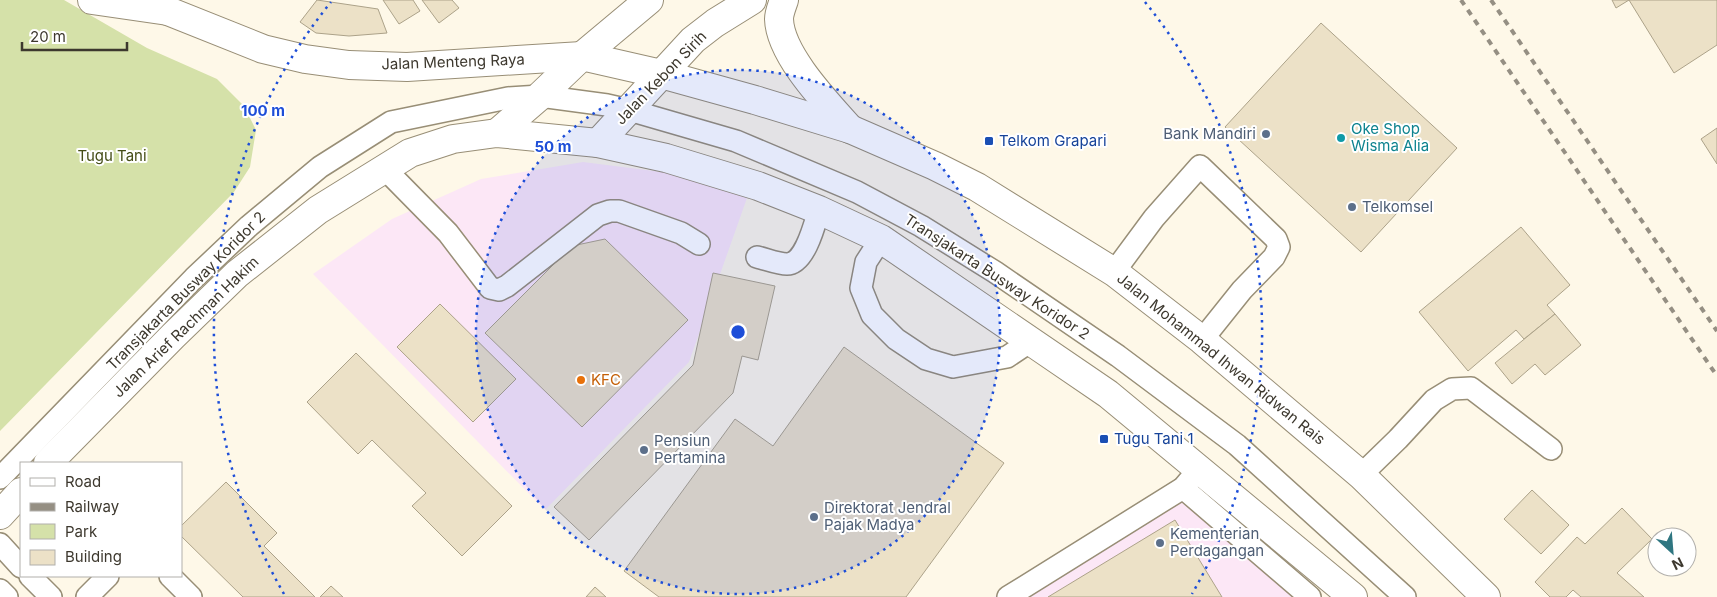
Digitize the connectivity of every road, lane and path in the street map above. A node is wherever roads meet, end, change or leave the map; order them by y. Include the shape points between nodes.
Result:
1 (92, 0) edge
2 (649, 0) edge
3 (752, 0) edge
4 (784, 0) edge
5 (162, 6) edge
6 (582, 56) junction
7 (661, 74) junction
8 (540, 96) junction
9 (629, 110) junction
10 (850, 130) junction
11 (497, 133) junction
12 (598, 143) junction
13 (384, 168) junction
14 (819, 210) junction
15 (881, 239) junction
16 (699, 244) dead end
17 (757, 257) dead end
18 (1114, 272) junction
19 (1202, 340) junction
20 (1031, 341) junction
21 (1551, 450) dead end
22 (50, 462) edge
23 (1361, 475) junction
24 (0, 478) edge
25 (1191, 479) junction
26 (20, 493) edge
27 (0, 515) edge
28 (0, 544) edge
29 (20, 566) edge
30 (31, 577) edge
31 (107, 577) edge
32 (171, 577) edge
33 (0, 590) edge
34 (7, 597) edge
35 (51, 597) edge
36 (87, 597) edge
37 (191, 597) edge
38 (1008, 597) edge
39 (1310, 597) edge
40 (1352, 597) edge
41 (1405, 597) edge
42 (1486, 597) edge

1 - 5 main road
2 - 6 main road
3 - 7 main road, Jalan Kebon Sirih via 693,40
4 - 10 main road via 779,18 784,43 810,82
5 - 6 main road, Jalan Menteng Raya via 263,49 350,65 407,67
6 - 7 main road, Jalan Mohammad Ihwan Ridwan Rais
6 - 8 main road
7 - 9 main road, Jalan Kebon Sirih
7 - 10 main road, Jalan Mohammad Ihwan Ridwan Rais
8 - 9 lane, Transjakarta Busway Koridor 2
8 - 11 main road
8 - 24 lane, Transjakarta Busway Koridor 2 via 508,98 391,122 320,167 242,232
9 - 12 main road, Jalan Kebon Sirih
9 - 41 lane, Transjakarta Busway Koridor 2 via 736,141 857,192 921,226 1118,356 1237,445
10 - 18 main road, Jalan Mohammad Ihwan Ridwan Rais via 977,187
11 - 12 main road
11 - 13 main road, Jalan Arief Rachman Hakim via 453,139 410,153
12 - 14 main road via 666,158 753,184
13 - 16 lane via 448,233 490,288 499,290 507,286 598,216 610,211 619,211 681,233
13 - 22 main road, Jalan Arief Rachman Hakim via 318,210 237,274
14 - 15 main road
14 - 17 lane via 807,244 796,261 788,265
15 - 20 main road
15 - 20 lane via 866,262 861,288 872,316 896,338 926,358 953,367 1007,357
18 - 19 main road, Jalan Mohammad Ihwan Ridwan Rais
18 - 19 lane via 1154,218 1200,166 1276,239 1279,247 1274,257 1242,290
19 - 23 main road, Jalan Mohammad Ihwan Ridwan Rais
20 - 25 main road via 1108,394
21 - 23 lane via 1471,388 1452,389 1434,400
23 - 42 main road, Jalan Mohammad Ihwan Ridwan Rais
25 - 38 lane
25 - 39 lane
25 - 40 main road
26 - 27 main road
28 - 29 lane
30 - 35 lane
31 - 36 lane
32 - 37 lane
33 - 34 lane

